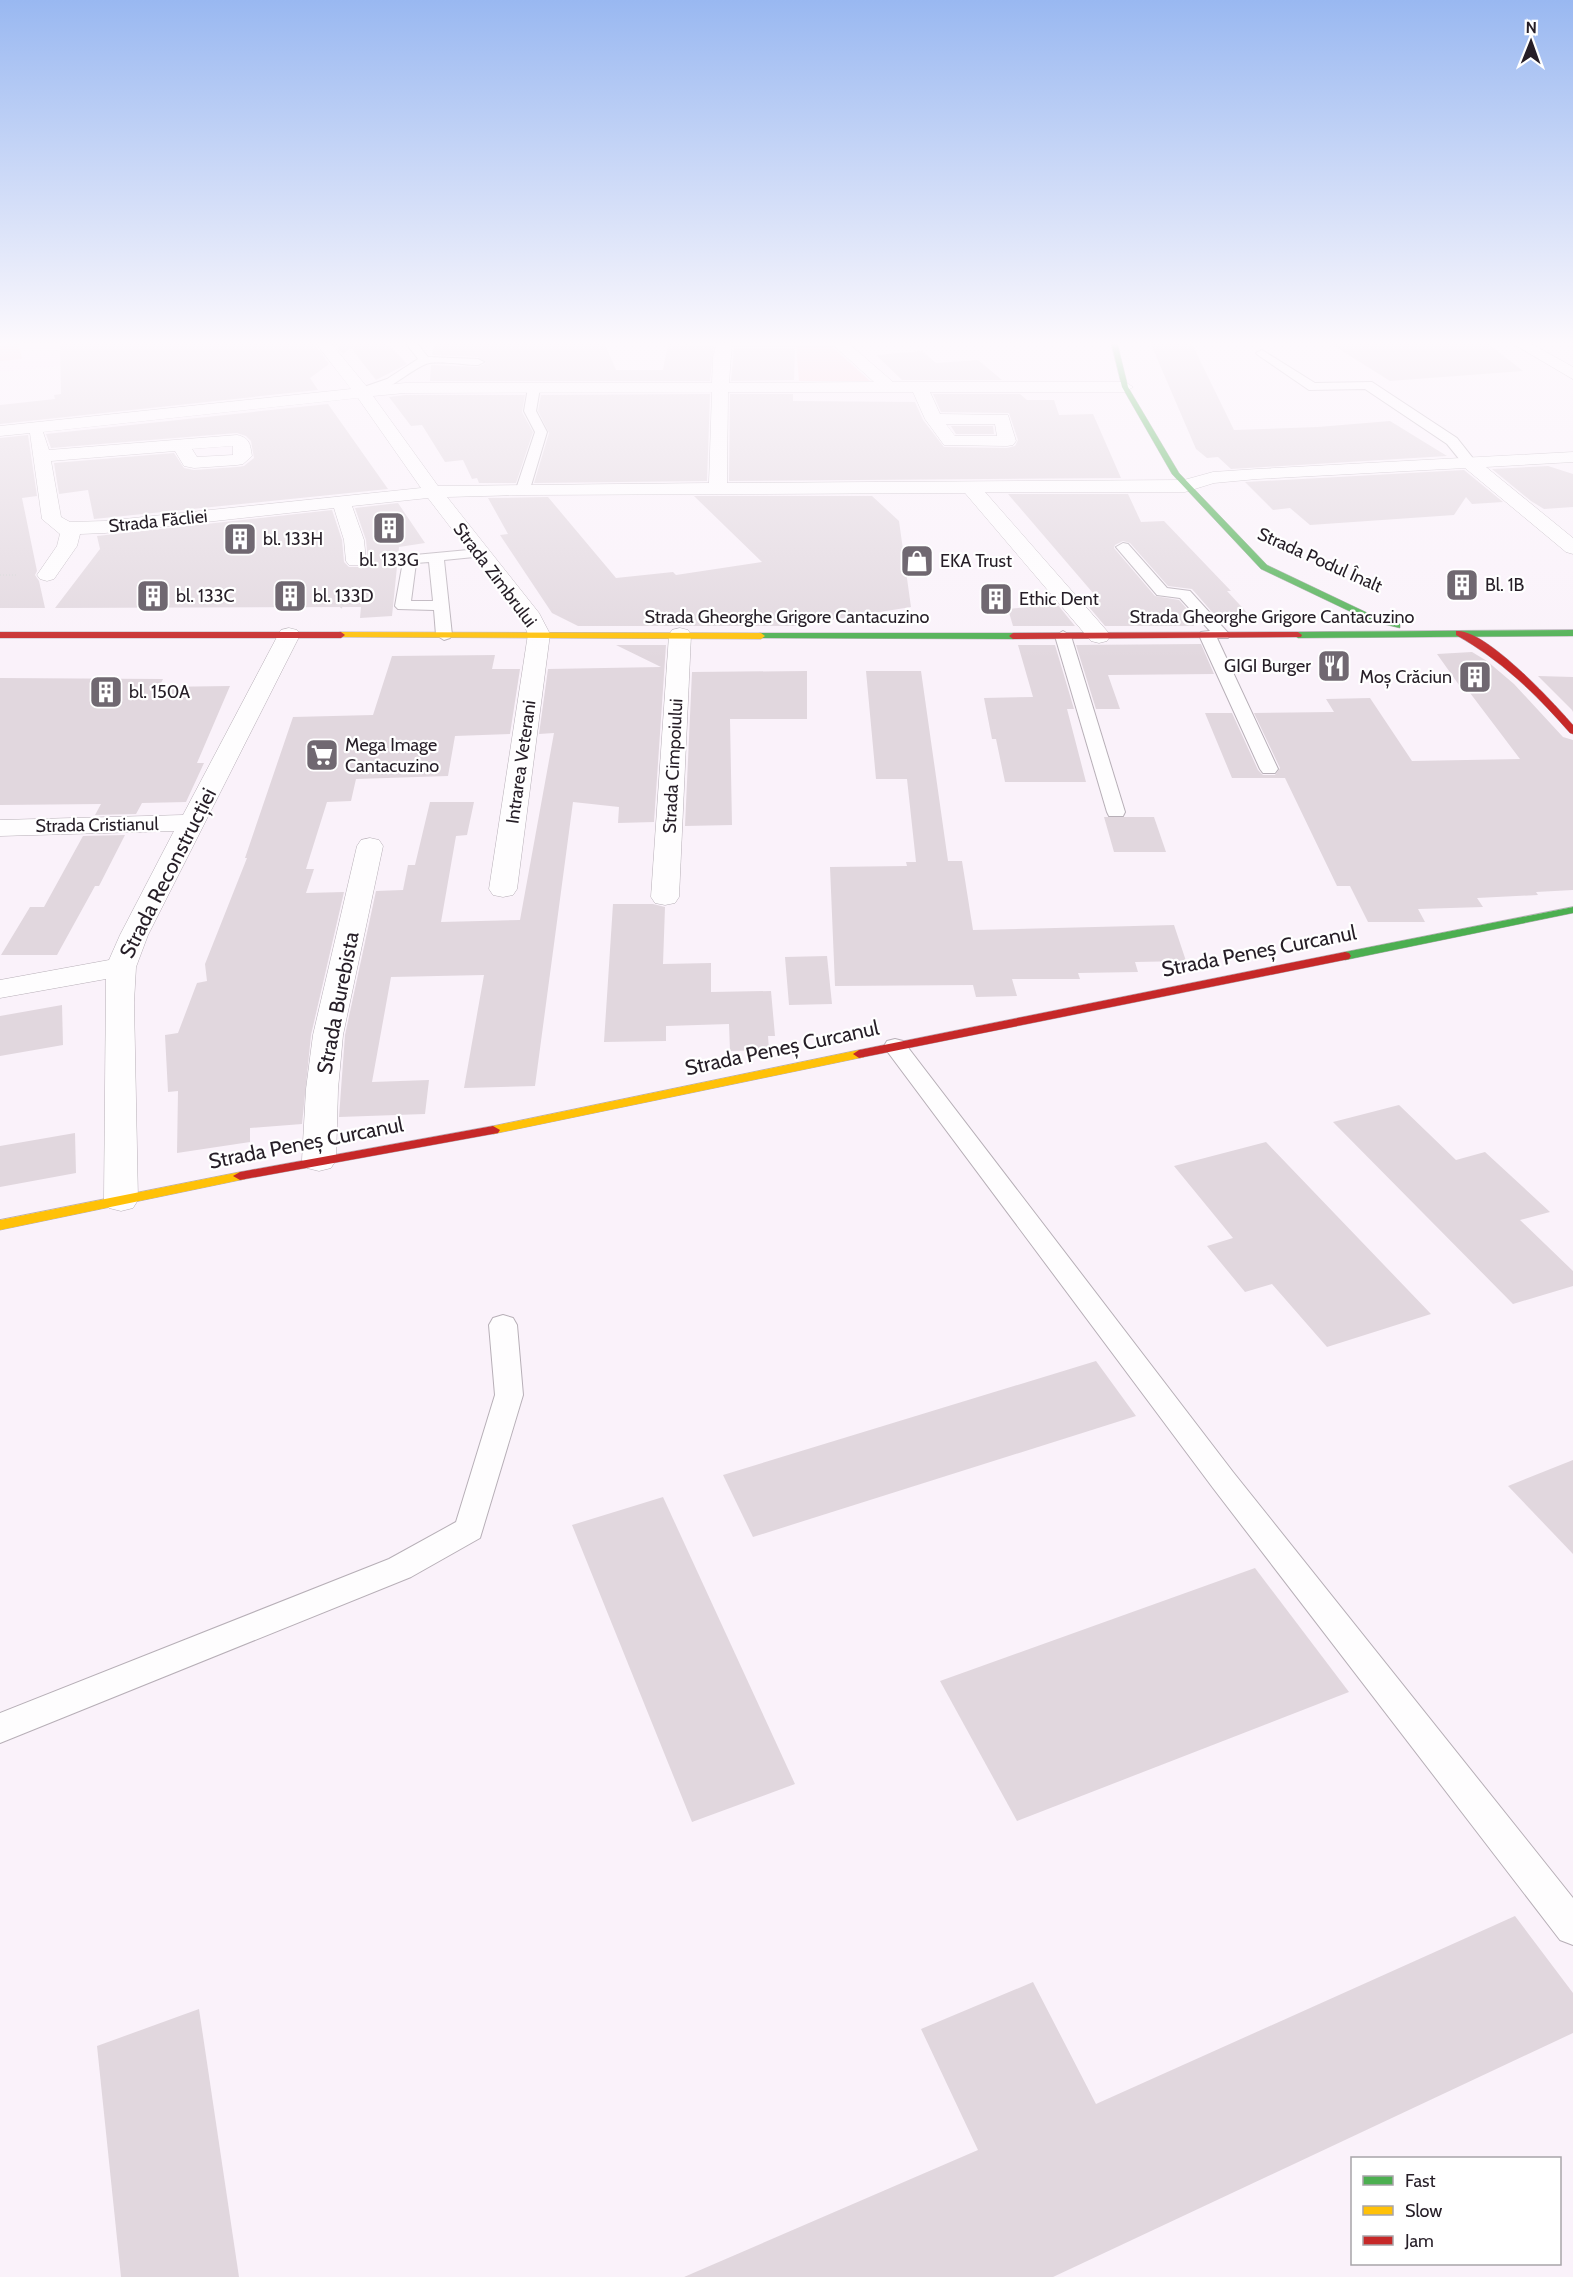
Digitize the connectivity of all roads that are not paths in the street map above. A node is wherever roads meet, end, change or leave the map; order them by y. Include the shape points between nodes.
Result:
1 (40, 448) edge
2 (140, 448) edge
3 (402, 448) edge
4 (536, 448) edge
5 (719, 448) edge
6 (1160, 448) edge
7 (1458, 448) edge
8 (41, 456) junction
9 (1573, 457) edge
10 (1469, 462) junction
11 (1185, 486) junction
12 (718, 487) junction
13 (969, 487) junction
14 (523, 489) junction
15 (433, 492) junction
16 (341, 502) junction
17 (67, 528) junction
18 (1241, 544) junction
19 (1123, 547) dead end
20 (1573, 548) edge
21 (479, 553) junction
22 (436, 557) junction
23 (356, 561) road end
24 (1264, 567) junction
25 (46, 574) dead end
26 (1283, 590) dead end
27 (439, 606) junction
28 (1305, 619) dead end
29 (1573, 633) edge
30 (539, 634) junction
31 (1461, 634) junction
32 (0, 635) edge
33 (289, 635) junction
34 (444, 635) junction
35 (680, 635) junction
36 (1214, 635) junction
37 (1317, 635) junction
38 (1063, 636) junction
39 (1099, 636) junction
40 (1573, 731) edge
41 (1269, 770) dead end
42 (1116, 812) dead end
43 (193, 823) junction
44 (0, 828) edge
45 (370, 846) dead end
46 (502, 889) dead end
47 (665, 897) dead end
48 (1573, 910) edge
49 (121, 967) junction
50 (0, 989) edge
51 (895, 1046) junction
52 (319, 1160) junction
53 (121, 1200) junction
54 (0, 1225) edge
55 (503, 1325) dead end
56 (0, 1728) edge
57 (1572, 1924) edge

1 - 8 street
2 - 8 street
3 - 15 street, Strada Zimbrului
4 - 14 lane
5 - 12 street
6 - 11 main road, Strada Podul Înalt
7 - 10 lane
8 - 17 street via 52,519
9 - 10 street, Strada Făcliei
10 - 11 street, Strada Făcliei via 1213,478
10 - 20 street
11 - 13 street, Strada Făcliei
11 - 18 main road, Strada Podul Înalt
12 - 13 street, Strada Făcliei
12 - 14 street, Strada Făcliei
13 - 39 street
14 - 15 street, Strada Făcliei
15 - 16 street, Strada Făcliei
15 - 21 street, Strada Zimbrului
16 - 17 street, Strada Făcliei
16 - 23 street via 354,540
17 - 25 street via 70,542
18 - 24 main road, Strada Podul Înalt
18 - 31 main road, Strada Podul Înalt via 1410,619
19 - 36 lane via 1162,592 1185,594
21 - 22 lane
21 - 30 street, Strada Zimbrului via 531,618
22 - 27 lane
22 - 27 lane via 409,559 403,606
24 - 26 main road
24 - 31 main road, Strada Podul Înalt via 1373,619
27 - 34 lane
28 - 37 main road
29 - 31 main road, Strada Gheorghe Grigore Cantacuzino
30 - 34 main road, Strada Gheorghe Grigore Cantacuzino
30 - 35 main road, Strada Gheorghe Grigore Cantacuzino
30 - 46 street, Intrarea Veterani
31 - 37 main road, Strada Gheorghe Grigore Cantacuzino
31 - 40 main road via 1506,662
32 - 33 main road, Strada Gheorghe Grigore Cantacuzino
33 - 34 main road, Strada Gheorghe Grigore Cantacuzino
33 - 43 street, Strada Reconstrucției
35 - 38 main road, Strada Gheorghe Grigore Cantacuzino
35 - 47 street, Strada Cimpoiului
36 - 37 main road, Strada Gheorghe Grigore Cantacuzino
36 - 39 main road, Strada Gheorghe Grigore Cantacuzino
36 - 41 lane
38 - 39 main road, Strada Gheorghe Grigore Cantacuzino
38 - 42 lane
43 - 44 street, Strada Cristianul
43 - 49 street, Strada Reconstrucției
45 - 52 street, Strada Burebista via 328,1035
48 - 51 main road, Strada Peneș Curcanul
49 - 50 street
49 - 53 street, Strada Reconstrucției
51 - 52 main road, Strada Peneș Curcanul via 500,1129
51 - 57 lane via 1223,1480
52 - 53 main road, Strada Peneș Curcanul
53 - 54 main road, Strada Peneș Curcanul
55 - 56 lane via 509,1395 469,1529 400,1568

